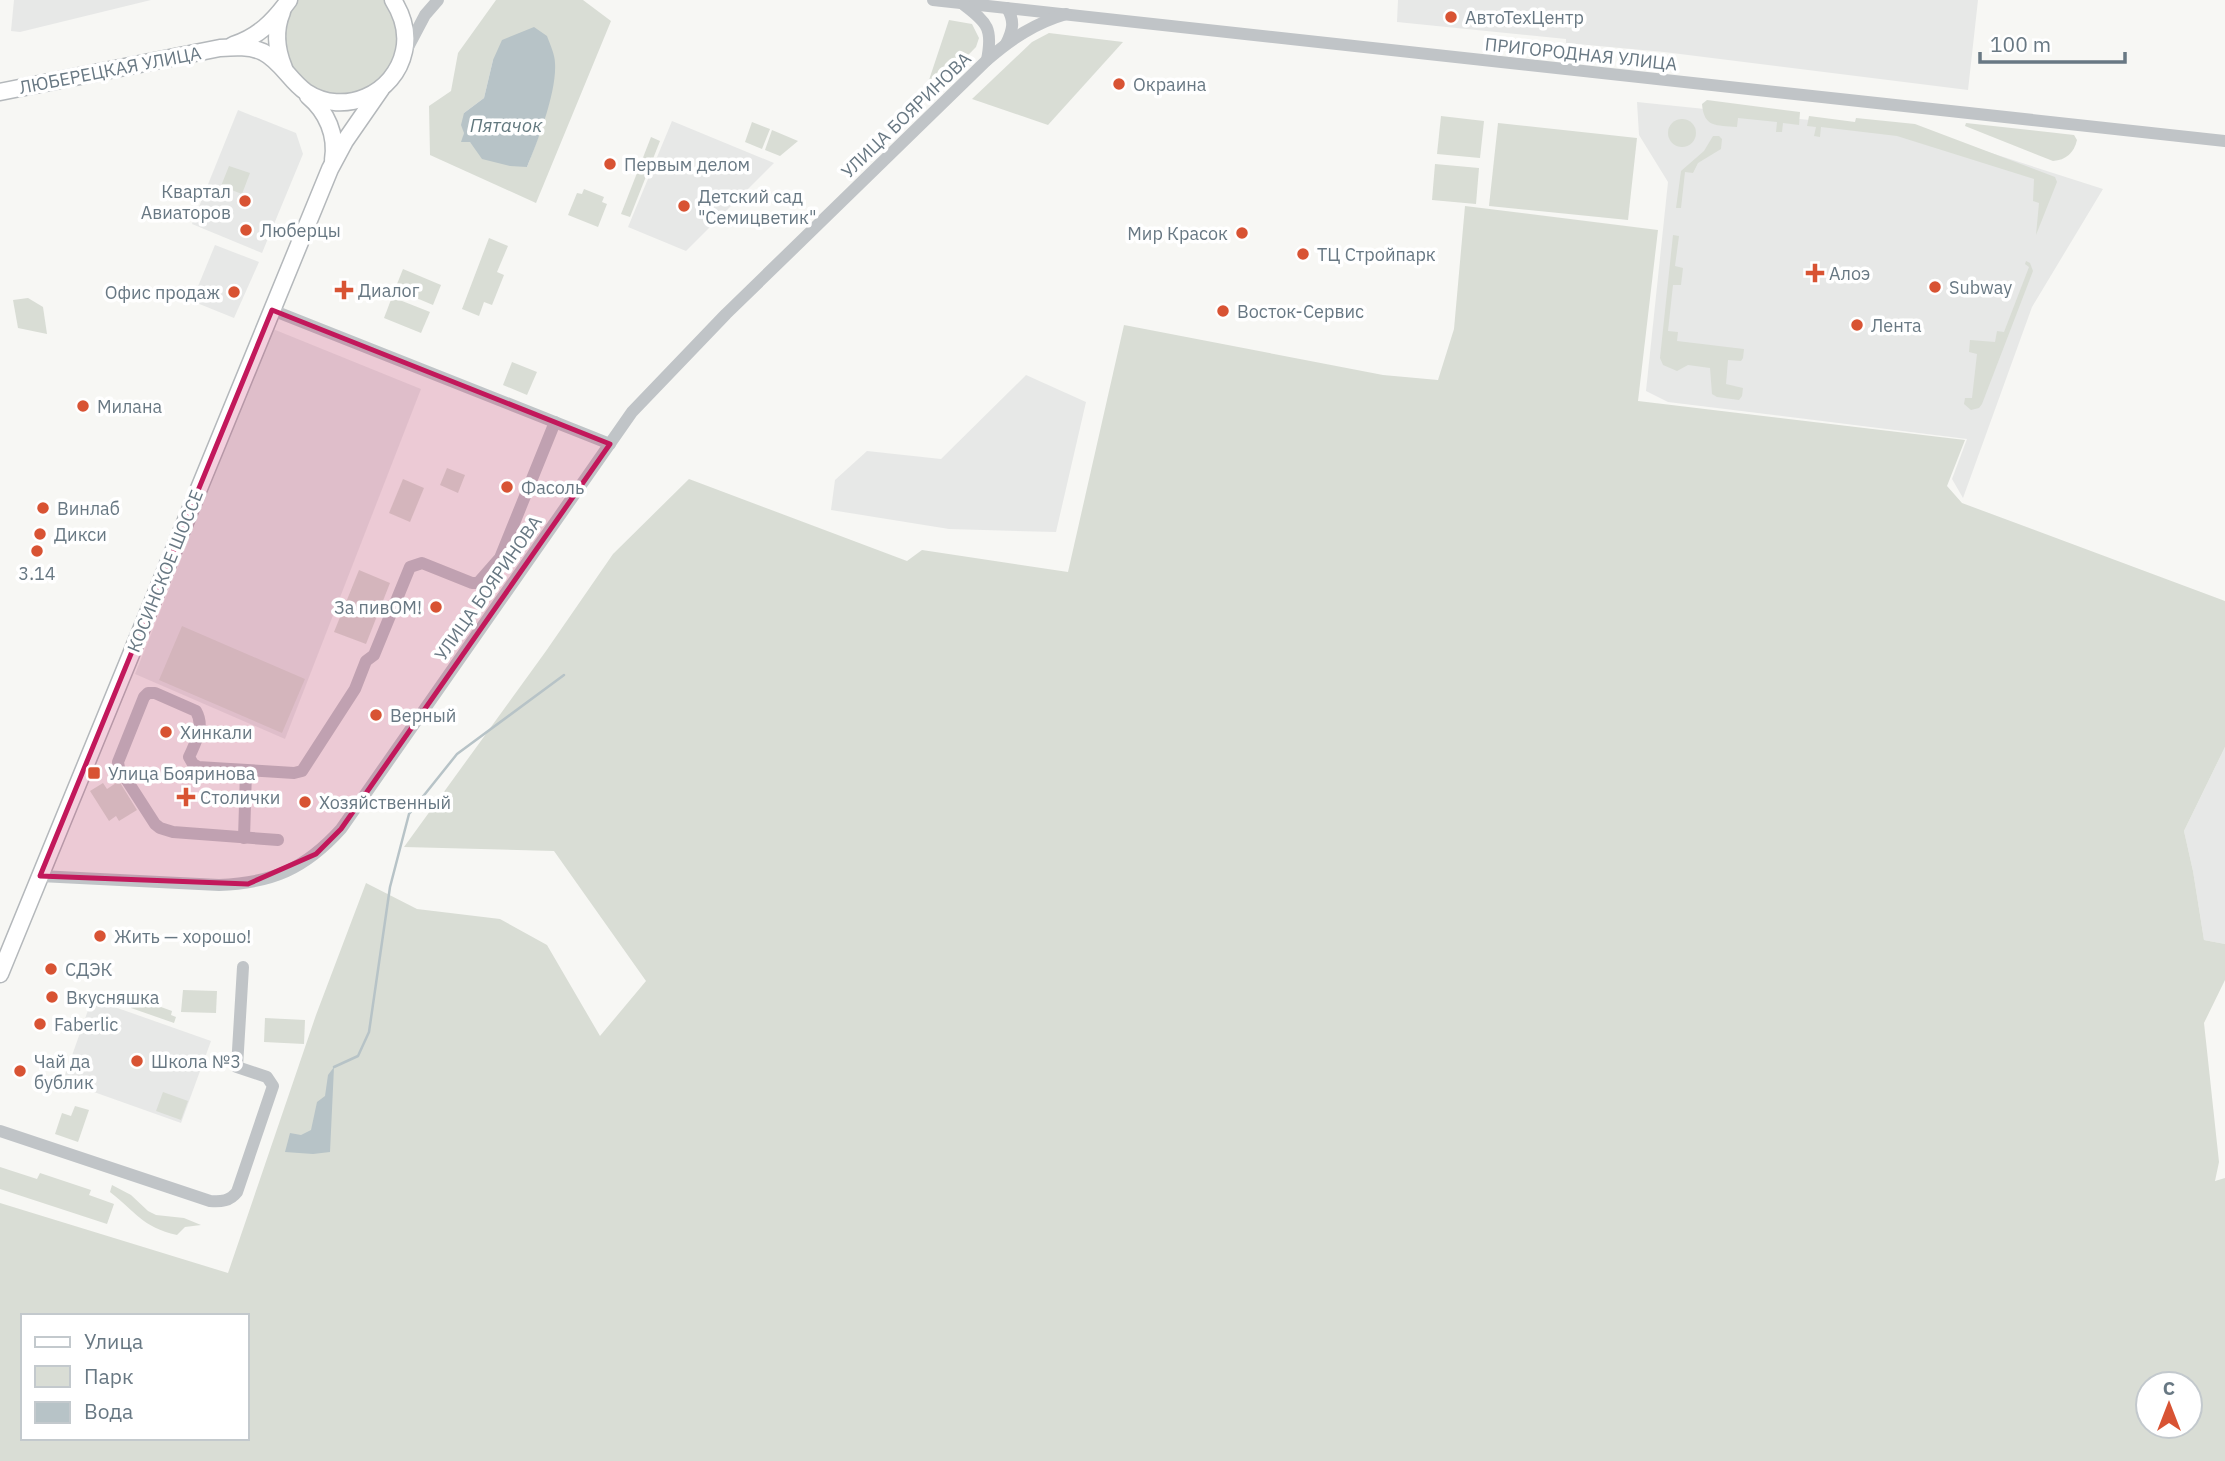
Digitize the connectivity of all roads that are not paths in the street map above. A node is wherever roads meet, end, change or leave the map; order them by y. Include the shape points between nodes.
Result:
1 (393, 0) edge
2 (438, 0) edge
3 (941, 0) edge
4 (287, 3) edge
5 (962, 3) junction
6 (1007, 8) junction
7 (1066, 14) junction
8 (1006, 44) junction
9 (220, 48) junction
10 (403, 58) junction
11 (987, 60) junction
12 (295, 83) junction
13 (381, 89) junction
14 (0, 92) edge
15 (2225, 141) edge
16 (330, 169) junction
17 (272, 310) junction
18 (555, 422) junction
19 (610, 444) junction
20 (246, 771) junction
21 (244, 838) junction
22 (278, 840) dead end
23 (40, 876) junction
24 (243, 967) dead end
25 (0, 974) edge
26 (0, 1131) edge

1 - 10 main road via 403,20
2 - 10 street
3 - 5 street, ПРИГОРОДНАЯ УЛИЦА
4 - 9 main road via 272,23 254,36
4 - 12 main road via 277,44 279,57
5 - 6 street, ПРИГОРОДНАЯ УЛИЦА
5 - 11 street, УЛИЦА БОЯРИНОВА via 984,20 989,32
6 - 7 street, ПРИГОРОДНАЯ УЛИЦА
6 - 8 street via 1013,18
7 - 8 street, УЛИЦА БОЯРИНОВА via 1044,20
7 - 15 street, ПРИГОРОДНАЯ УЛИЦА
8 - 11 street, УЛИЦА БОЯРИНОВА
9 - 12 main road, КОСИНСКОЕ ШОССЕ via 260,50
9 - 14 main road, ЛЮБЕРЕЦКАЯ УЛИЦА
10 - 13 main road, КОСИНСКОЕ ШОССЕ
11 - 19 street, УЛИЦА БОЯРИНОВА via 726,314 632,412
12 - 13 main road via 310,95 334,102 359,100
12 - 16 main road, КОСИНСКОЕ ШОССЕ via 322,110 332,132
13 - 16 main road, КОСИНСКОЕ ШОССЕ
16 - 17 main road, КОСИНСКОЕ ШОССЕ
17 - 18 street
17 - 23 main road, КОСИНСКОЕ ШОССЕ
18 - 19 street
18 - 20 street via 500,558 482,582 413,564 374,655 366,661 355,689 308,765 294,773
19 - 23 street, УЛИЦА БОЯРИНОВА via 341,829 316,854 283,873 248,884
20 - 21 street
20 - 21 street via 193,764 189,757 201,728 196,711 155,693 144,697 118,762 160,828
21 - 22 street
23 - 25 main road, КОСИНСКОЕ ШОССЕ
24 - 26 street via 237,1067 267,1077 273,1086 233,1198 210,1201

